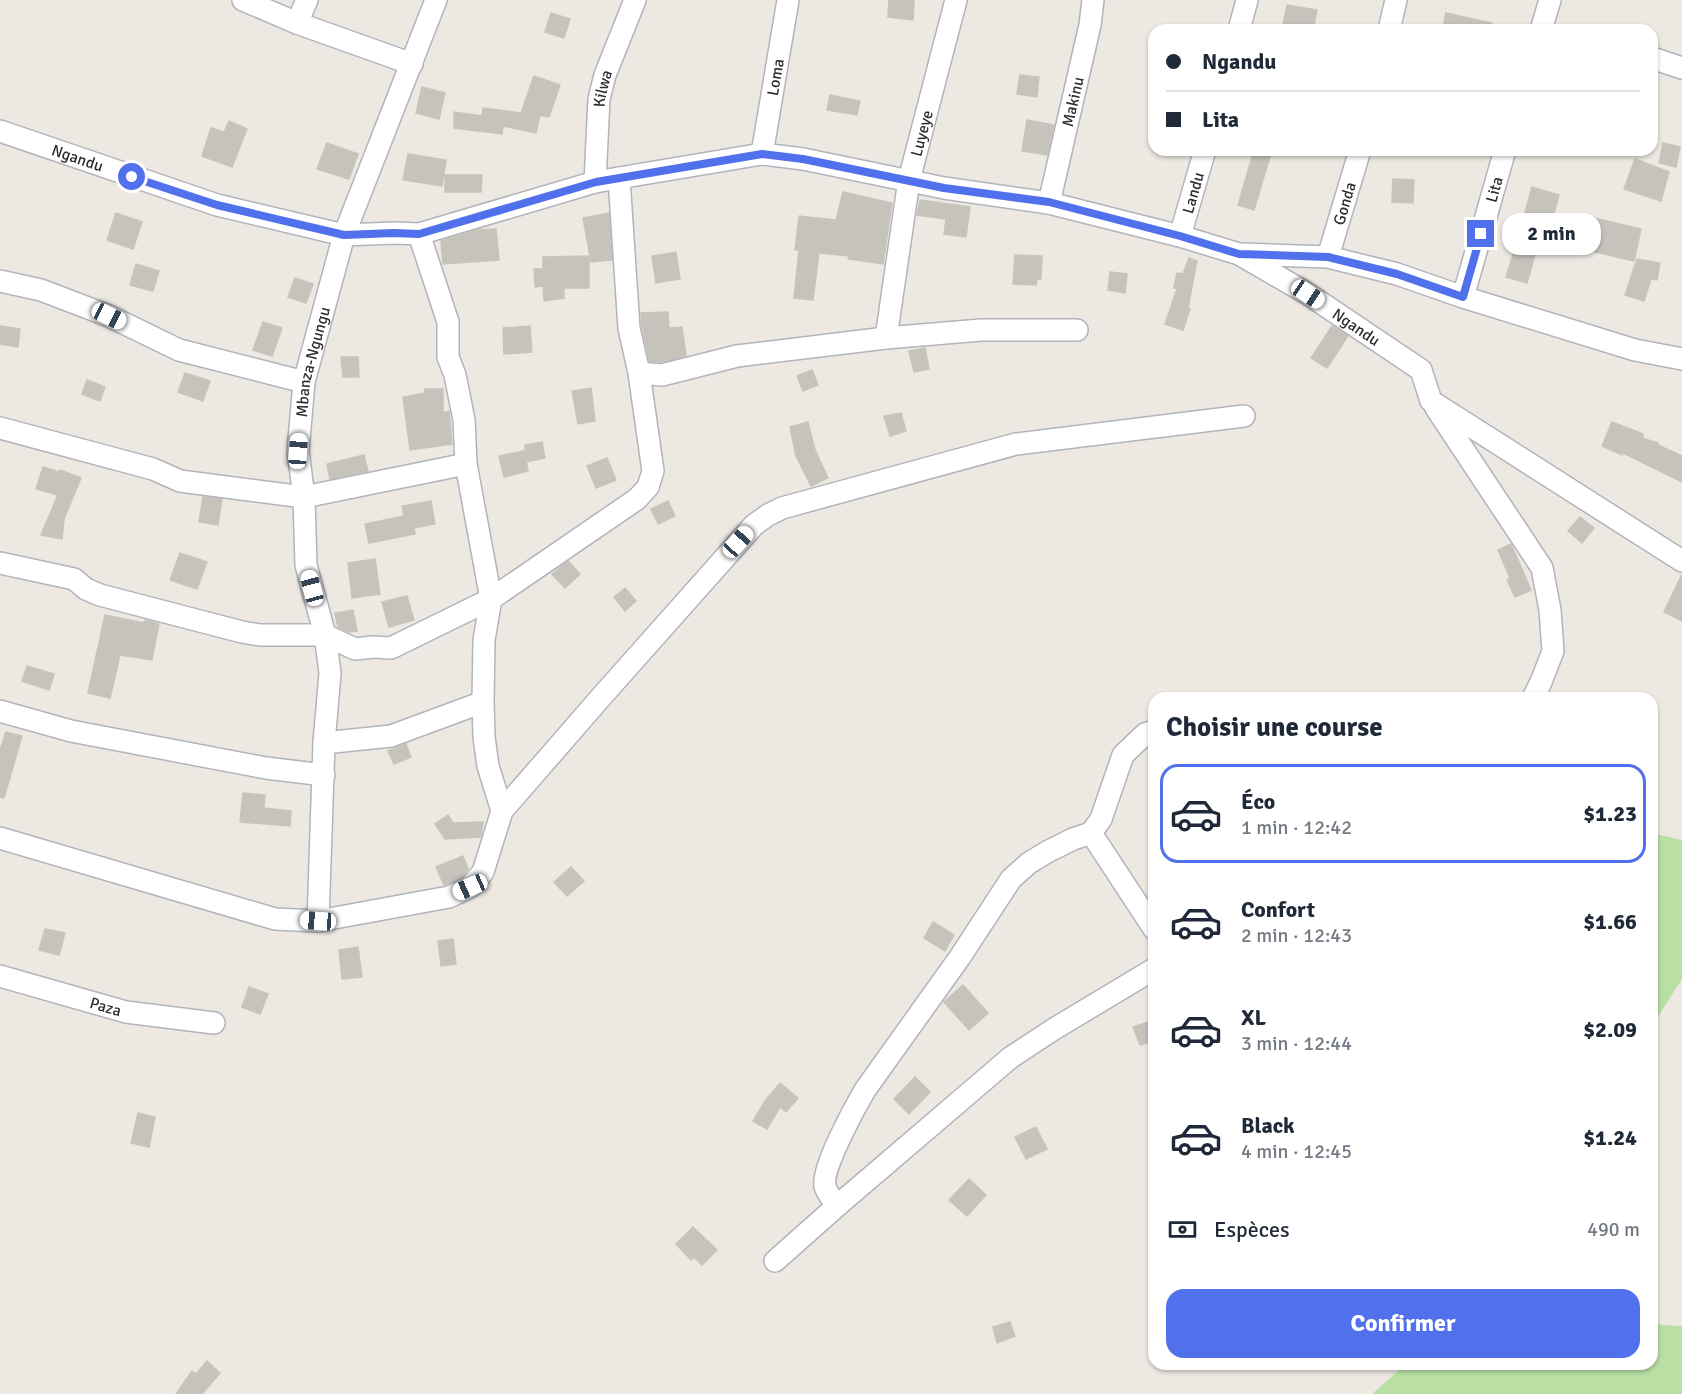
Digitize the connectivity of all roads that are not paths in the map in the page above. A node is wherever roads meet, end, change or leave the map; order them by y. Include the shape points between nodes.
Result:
1 (243, 0) edge
2 (307, 0) edge
3 (436, 0) edge
4 (635, 0) edge
5 (788, 0) edge
6 (956, 0) edge
7 (1093, 0) edge
8 (1246, 0) edge
9 (1396, 0) edge
10 (1550, 0) edge
11 (297, 23) junction
12 (1240, 24) edge
13 (1390, 24) edge
14 (1549, 24) edge
15 (1658, 60) edge
16 (412, 64) junction
17 (1682, 68) edge
18 (0, 131) edge
19 (762, 154) junction
20 (1203, 156) edge
21 (1358, 156) edge
22 (1503, 156) edge
23 (619, 178) junction
24 (909, 180) junction
25 (596, 182) junction
26 (1049, 202) junction
27 (419, 234) junction
28 (344, 235) junction
29 (1180, 236) junction
30 (1239, 254) junction
31 (1328, 257) junction
32 (0, 281) edge
33 (1463, 297) junction
34 (1077, 330) dead end
35 (886, 338) junction
36 (1682, 359) edge
37 (639, 374) junction
38 (304, 382) junction
39 (1431, 401) junction
40 (1244, 416) dead end
41 (0, 428) edge
42 (466, 464) junction
43 (304, 497) junction
44 (1682, 561) edge
45 (0, 563) edge
46 (490, 599) junction
47 (325, 635) junction
48 (1536, 692) edge
49 (483, 702) junction
50 (0, 711) edge
51 (1148, 733) edge
52 (324, 743) junction
53 (324, 776) junction
54 (502, 811) junction
55 (1091, 833) junction
56 (0, 838) edge
57 (1148, 919) edge
58 (318, 921) junction
59 (1148, 973) edge
60 (0, 976) edge
61 (214, 1023) dead end
62 (837, 1206) junction
63 (775, 1261) dead end

1 - 11 street
2 - 11 street
3 - 16 street, Mbanza-Ngungu
4 - 25 street, Kilwa via 599,99
5 - 19 street, Loma
6 - 24 street, Luyeye
7 - 26 street, Makinu
8 - 12 street
9 - 13 street
10 - 14 street
11 - 16 street
15 - 17 street
16 - 28 street, Mbanza-Ngungu
18 - 28 street, Ngandu via 198,200
19 - 23 street, Ngandu
19 - 24 street, Ngandu
20 - 29 street, Landu
21 - 31 street, Gonda
22 - 33 street, Lita
23 - 25 street, Ngandu
23 - 37 street via 629,328
24 - 26 street, Ngandu
24 - 35 street, Luyeye
25 - 27 street, Ngandu
26 - 29 street, Ngandu
27 - 28 street, Ngandu
27 - 42 street via 448,322 448,357 464,420
28 - 38 street, Mbanza-Ngungu
29 - 30 street, Ngandu
30 - 31 street
30 - 39 street, Ngandu via 1308,294 1421,370
31 - 33 street via 1397,274
32 - 38 street via 41,290 109,316 178,350
33 - 36 street via 1635,350
34 - 35 street via 981,330
35 - 37 street via 737,356 662,375
37 - 46 street via 652,471 648,487 638,499
38 - 43 street, Mbanza-Ngungu via 298,451
39 - 44 street
39 - 48 street, Ngandu via 1542,568 1553,651
40 - 54 street via 1016,444 768,515 738,542
41 - 43 street via 180,481
42 - 43 street
42 - 46 street
43 - 47 street, Mbanza-Ngungu via 306,565
45 - 47 street via 74,579 100,595 242,632
46 - 47 street via 391,648 355,649
46 - 49 street via 484,640
47 - 52 street, Mbanza-Ngungu via 330,673
49 - 52 street via 391,736
49 - 54 street via 488,766
50 - 53 street via 71,731
51 - 55 street via 1123,755 1101,819
52 - 53 street, Mbanza-Ngungu
53 - 58 street, Mbanza-Ngungu
54 - 58 street via 483,872 470,887 449,897
55 - 57 street
55 - 62 street via 1038,857 1011,879 865,1090 830,1159 825,1179 825,1187
56 - 58 street via 275,919
59 - 62 street via 1010,1058
60 - 61 street, Paza via 126,1012
62 - 63 street

